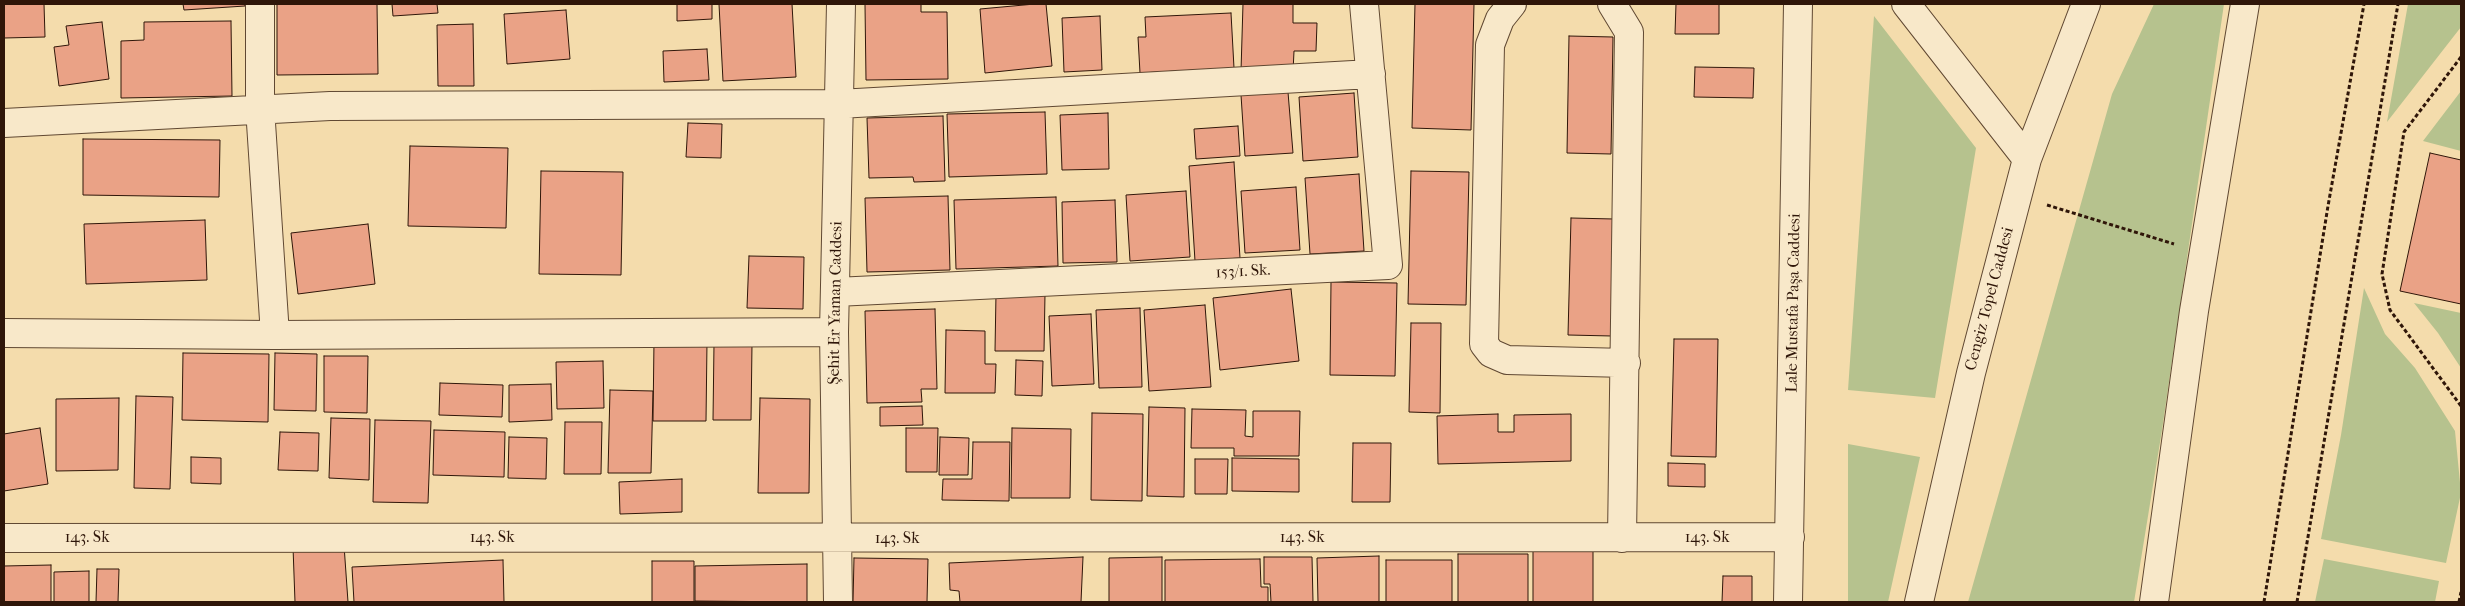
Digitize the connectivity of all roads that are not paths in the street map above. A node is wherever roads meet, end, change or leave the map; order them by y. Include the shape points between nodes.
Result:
1 (260, 4) edge
2 (841, 4) edge
3 (1364, 4) edge
4 (1512, 4) edge
5 (1612, 4) edge
6 (1798, 4) edge
7 (1906, 4) edge
8 (2086, 4) edge
9 (2245, 4) edge
10 (1371, 74) junction
11 (839, 104) junction
12 (260, 108) junction
13 (4, 124) edge
14 (2027, 159) junction
15 (836, 292) junction
16 (834, 332) junction
17 (4, 333) edge
18 (275, 335) junction
19 (1626, 362) junction
20 (1790, 537) junction
21 (4, 538) edge
22 (1622, 538) junction
23 (835, 539) junction
24 (838, 602) edge
25 (1788, 602) edge
26 (1919, 602) edge
27 (2154, 602) edge

1 - 12 street
2 - 11 street, Şehit Er Yaman Caddesi
3 - 10 street, 153/1. Sk.
4 - 19 street via 1500,19 1490,45 1484,344 1492,353 1508,360
5 - 19 street via 1629,32
6 - 20 street, Lale Mustafa Paşa Caddesi
7 - 14 street
8 - 14 street, Cengiz Topel Caddesi
9 - 27 street via 2204,253
10 - 11 street
10 - 15 street, 153/1. Sk. via 1388,265
11 - 12 street
11 - 15 street, Şehit Er Yaman Caddesi
12 - 13 street
12 - 18 street
14 - 26 street, Cengiz Topel Caddesi via 1971,373
15 - 16 street, Şehit Er Yaman Caddesi
16 - 18 street
16 - 23 street, Şehit Er Yaman Caddesi
17 - 18 street
19 - 22 street
20 - 22 street, 143. Sk
20 - 25 street, Lale Mustafa Paşa Caddesi
21 - 23 street, 143. Sk
22 - 23 street, 143. Sk
23 - 24 street, Şehit Er Yaman Caddesi

